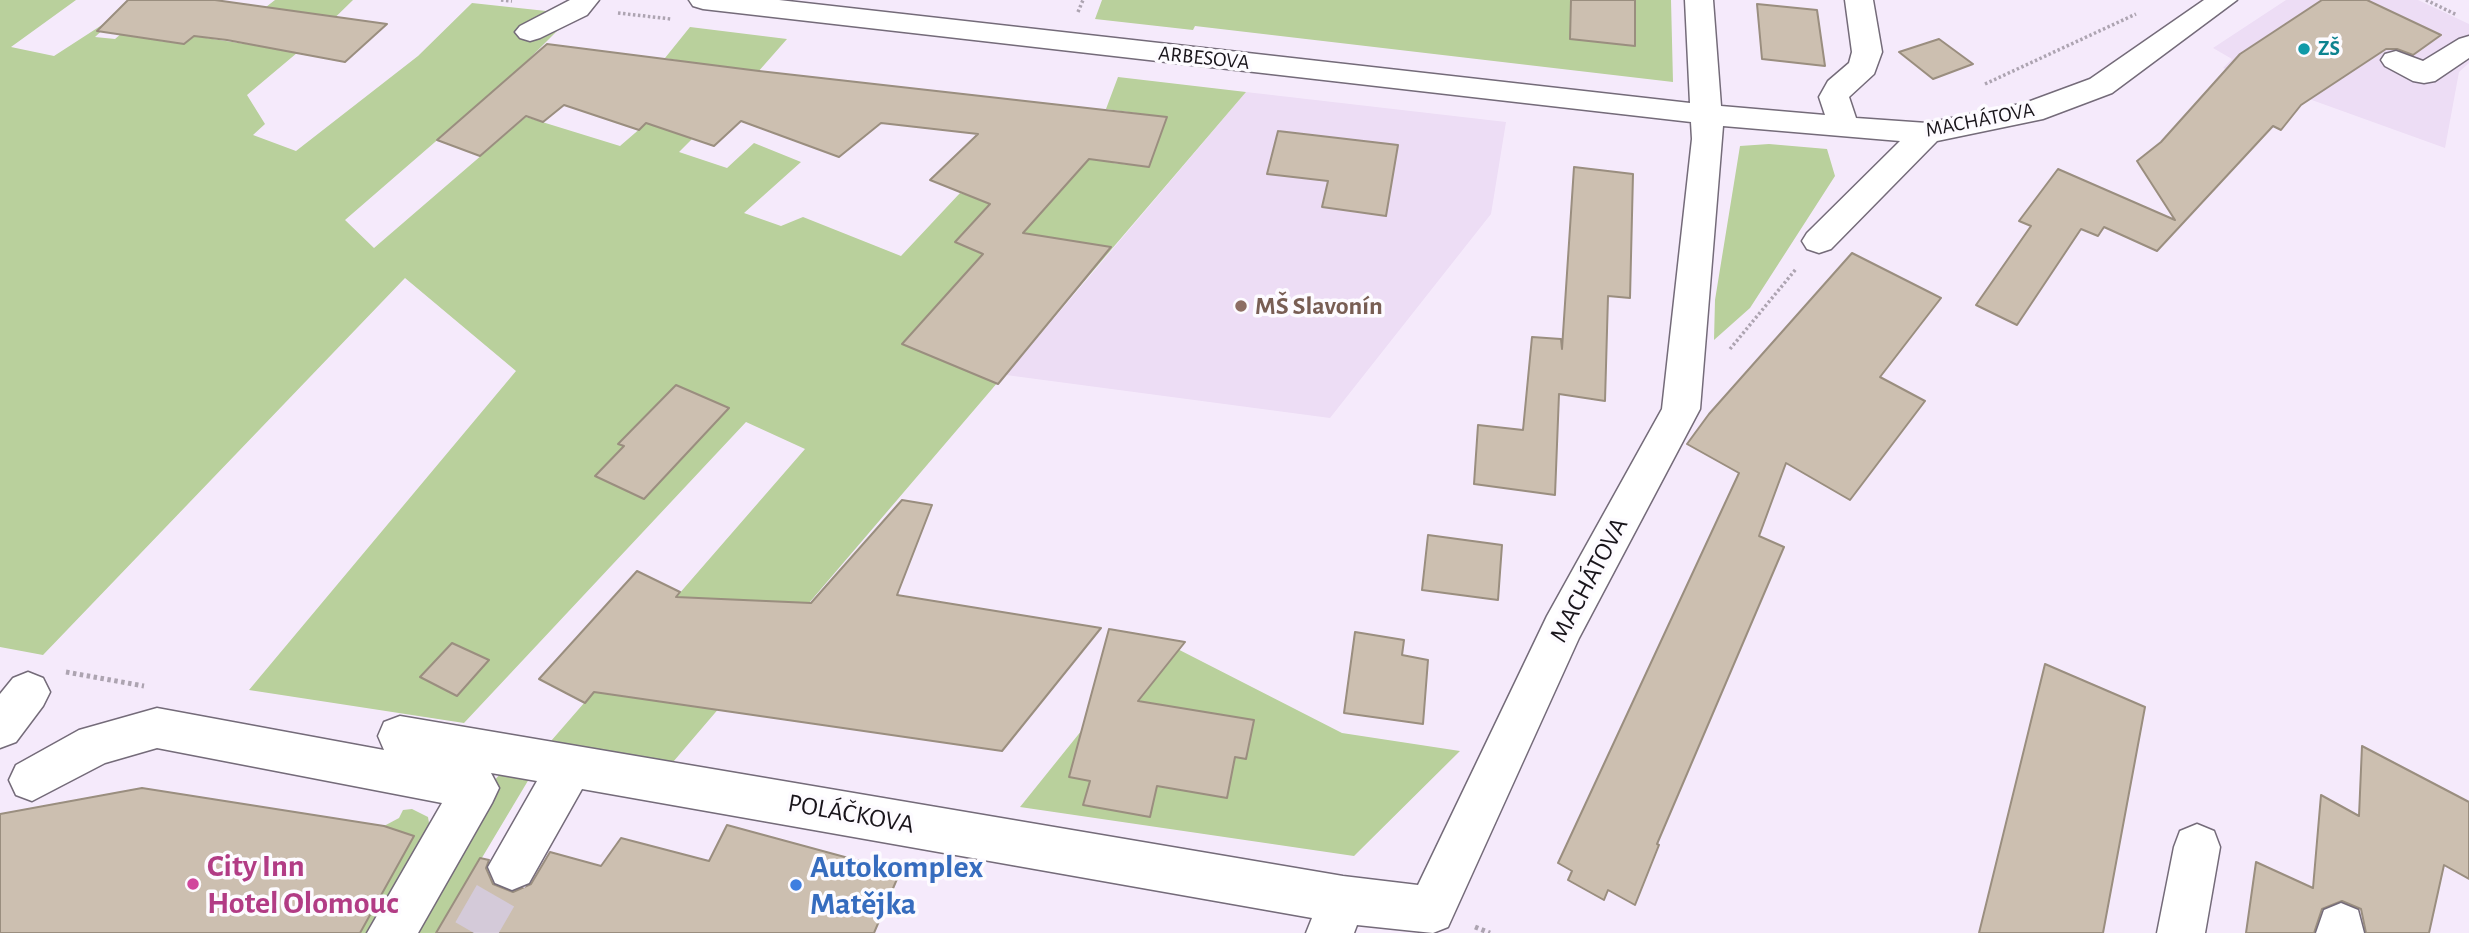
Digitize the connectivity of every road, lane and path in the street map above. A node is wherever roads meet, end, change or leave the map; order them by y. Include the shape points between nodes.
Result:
1 (703, 0) edge
2 (1699, 0) edge
3 (1859, 0) edge
4 (2223, 0) edge
5 (2426, 0) edge
6 (581, 4) edge
7 (2144, 10) dead end
8 (2457, 15) dead end
9 (530, 32) dead end
10 (2469, 45) edge
11 (2396, 60) dead end
12 (1978, 88) dead end
13 (1706, 114) junction
14 (1844, 127) junction
15 (1927, 133) junction
16 (1819, 241) joint
17 (1681, 409) junction
18 (28, 692) dead end
19 (0, 728) edge
20 (400, 736) dead end
21 (570, 766) junction
22 (32, 780) dead end
23 (2197, 846) dead end
24 (512, 867) tunnel mouth
25 (1336, 916) edge
26 (391, 933) edge
27 (2181, 933) edge

1 - 13 street, ARBESOVA via 982,43 1201,69
2 - 13 street, MACHÁTOVA
3 - 14 street via 1867,52 1863,67 1834,97
4 - 15 street, MACHÁTOVA via 2101,86 2032,112
5 - 8 path
6 - 9 street
7 - 12 path
10 - 11 street via 2424,74
13 - 14 street, MACHÁTOVA
13 - 17 street, MACHÁTOVA via 1708,139
14 - 15 street, MACHÁTOVA
15 - 16 street
16 - 17 path
17 - 25 street, MACHÁTOVA via 1562,629 1431,910
18 - 19 street
20 - 21 street, POLÁČKOVA
21 - 24 street
21 - 25 street, POLÁČKOVA
22 - 26 street via 95,745 157,727 476,788
23 - 27 street

